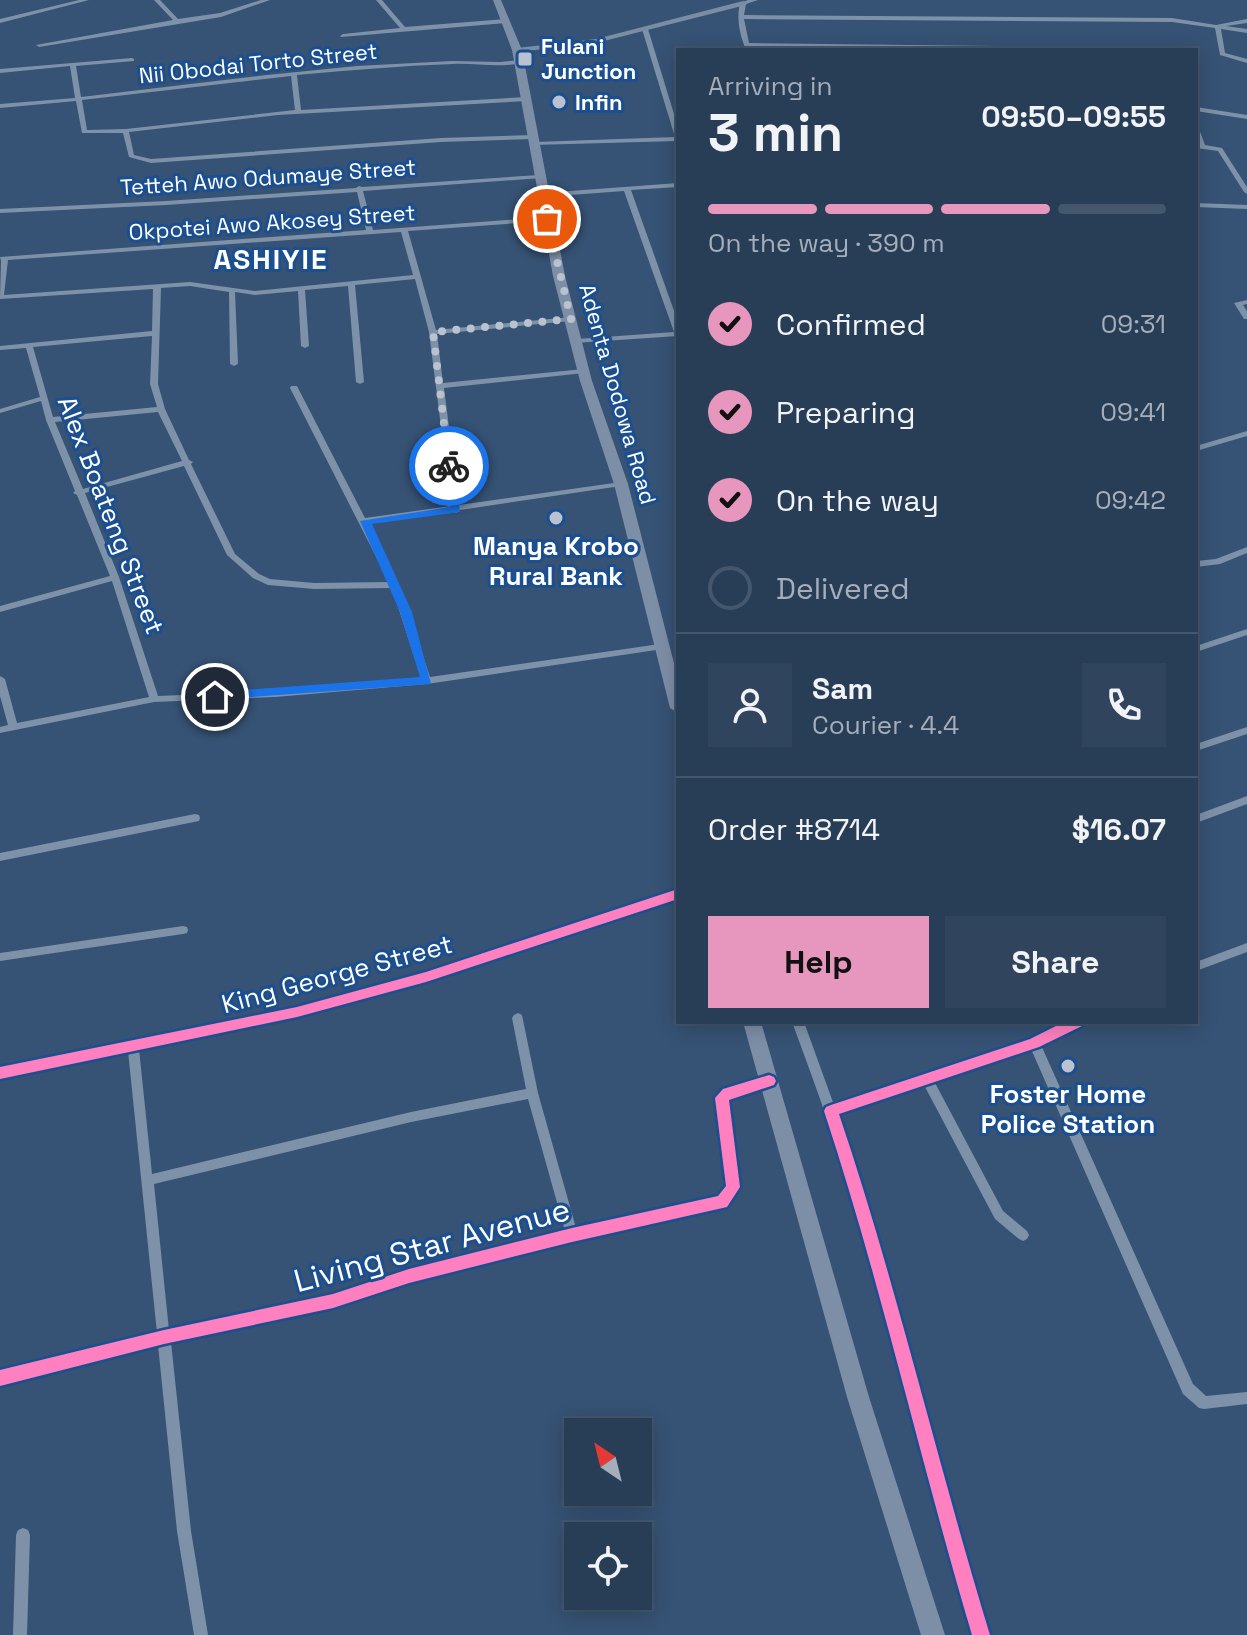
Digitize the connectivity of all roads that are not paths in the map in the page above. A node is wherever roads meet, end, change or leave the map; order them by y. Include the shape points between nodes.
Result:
1 (86, 0) edge
2 (157, 0) edge
3 (267, 0) edge
4 (379, 0) edge
5 (497, 0) edge
6 (755, 0) edge
7 (743, 3) junction
8 (741, 17) junction
9 (0, 21) edge
10 (177, 21) junction
11 (506, 21) junction
12 (1247, 21) edge
13 (1218, 26) junction
14 (404, 29) junction
15 (645, 29) junction
16 (1247, 31) edge
17 (343, 36) dead end
18 (39, 45) dead end
19 (748, 48) edge
20 (1027, 48) edge
21 (518, 56) junction
22 (132, 60) dead end
23 (1247, 61) edge
24 (73, 64) junction
25 (0, 71) edge
26 (294, 75) junction
27 (527, 99) junction
28 (77, 101) junction
29 (0, 106) edge
30 (676, 107) edge
31 (669, 108) junction
32 (1198, 109) edge
33 (298, 111) junction
34 (1247, 117) edge
35 (126, 131) junction
36 (676, 131) edge
37 (676, 138) edge
38 (535, 140) junction
39 (1199, 146) edge
40 (539, 177) junction
41 (676, 185) edge
42 (359, 188) junction
43 (627, 189) junction
44 (1247, 192) edge
45 (543, 195) junction
46 (1198, 205) edge
47 (1247, 207) edge
48 (0, 211) edge
49 (547, 219) junction
50 (404, 230) junction
51 (370, 233) junction
52 (2, 259) edge
53 (417, 277) junction
54 (351, 285) junction
55 (157, 287) junction
56 (301, 290) junction
57 (232, 293) junction
58 (0, 296) edge
59 (1247, 302) edge
60 (1247, 317) edge
61 (571, 319) junction
62 (676, 327) edge
63 (433, 332) junction
64 (156, 333) junction
65 (676, 333) edge
66 (577, 341) junction
67 (29, 345) junction
68 (305, 346) dead end
69 (0, 348) edge
70 (234, 364) dead end
71 (584, 371) junction
72 (360, 382) dead end
73 (441, 386) junction
74 (294, 388) dead end
75 (43, 398) junction
76 (161, 409) junction
77 (0, 411) edge
78 (50, 420) junction
79 (1247, 433) edge
80 (1198, 448) edge
81 (189, 462) junction
82 (621, 484) junction
83 (77, 493) junction
84 (456, 510) junction
85 (365, 521) junction
86 (1247, 550) edge
87 (1198, 564) edge
88 (115, 577) junction
89 (395, 585) junction
90 (0, 609) edge
91 (1247, 632) edge
92 (660, 647) junction
93 (1198, 648) edge
94 (0, 679) edge
95 (427, 681) junction
96 (154, 699) junction
97 (676, 701) edge
98 (13, 727) junction
99 (0, 730) edge
100 (1247, 730) edge
101 (1198, 747) edge
102 (1247, 800) edge
103 (195, 818) dead end
104 (1198, 818) edge
105 (0, 857) edge
106 (676, 895) edge
107 (183, 930) dead end
108 (1247, 947) edge
109 (0, 957) edge
110 (1198, 966) edge
111 (518, 1018) dead end
112 (753, 1024) edge
113 (799, 1024) edge
114 (1073, 1024) edge
115 (1034, 1043) junction
116 (133, 1046) junction
117 (0, 1073) edge
118 (927, 1080) junction
119 (769, 1081) junction
120 (532, 1093) junction
121 (831, 1111) junction
122 (148, 1180) junction
123 (572, 1235) junction
124 (1023, 1235) dead end
125 (164, 1337) junction
126 (0, 1378) edge
127 (1247, 1398) edge
128 (23, 1535) dead end
129 (20, 1635) edge
130 (201, 1635) edge
131 (933, 1635) edge
132 (981, 1635) edge

1 - 9 street
2 - 10 street
3 - 10 street via 221,15
4 - 14 street
5 - 11 main road, Adenta Dodowa Road
6 - 7 street
7 - 8 street
7 - 15 street
8 - 13 street via 1158,20
8 - 19 street
10 - 18 street
11 - 14 street
11 - 21 main road, Adenta Dodowa Road
12 - 13 street
13 - 16 street
13 - 23 street via 1222,54
14 - 17 street
15 - 21 street
15 - 31 street
19 - 20 street
21 - 26 street, Nii Obodai Torto Street via 502,65 436,63
21 - 27 main road, Adenta Dodowa Road
22 - 24 street
24 - 25 street
24 - 28 street
26 - 28 street, Nii Obodai Torto Street
26 - 33 street
27 - 33 street
27 - 38 main road, Adenta Dodowa Road
28 - 29 street, Nii Obodai Torto Street
28 - 35 street via 84,132
30 - 31 street
31 - 36 street
32 - 34 street
33 - 35 street
35 - 38 street via 131,156 151,161 425,141
37 - 38 street
38 - 40 main road, Adenta Dodowa Road
39 - 44 street via 1220,149
40 - 42 street, Tetteh Awo Odumaye Street
40 - 45 main road, Adenta Dodowa Road
41 - 43 street
42 - 48 street, Tetteh Awo Odumaye Street
42 - 51 street
43 - 45 street
43 - 62 street
45 - 49 main road, Adenta Dodowa Road
46 - 47 street
49 - 50 street, Okpotei Awo Akosey Street
49 - 61 main road, Adenta Dodowa Road
50 - 51 street, Okpotei Awo Akosey Street
50 - 53 street
51 - 52 street, Okpotei Awo Akosey Street
52 - 58 street
53 - 54 street
53 - 63 street
54 - 56 street
54 - 72 street
55 - 57 street via 190,284
55 - 58 street
55 - 64 street
56 - 57 street
56 - 68 street
57 - 70 street
59 - 60 street via 1238,303
61 - 63 street
61 - 66 main road, Adenta Dodowa Road
63 - 73 street
64 - 67 street
64 - 76 street via 154,384
65 - 66 street
66 - 71 main road, Adenta Dodowa Road
67 - 69 street
67 - 75 street, Alex Boateng Street
71 - 73 street
71 - 82 main road, Adenta Dodowa Road
73 - 84 street
74 - 85 street
75 - 77 street
75 - 78 street, Alex Boateng Street
76 - 78 street
76 - 81 street
78 - 83 street, Alex Boateng Street
79 - 80 street
81 - 83 street
81 - 89 street via 231,555 262,580 314,586
82 - 84 street
82 - 92 main road, Adenta Dodowa Road
83 - 88 street, Alex Boateng Street
84 - 85 street
85 - 89 street
86 - 87 street
88 - 90 street
88 - 96 street, Alex Boateng Street
89 - 95 street
91 - 93 street
92 - 95 street
92 - 97 main road, Adenta Dodowa Road
94 - 98 street
95 - 96 street
96 - 98 street
98 - 99 street
100 - 101 street
102 - 104 street
103 - 105 street
106 - 116 street, King George Street via 426,977 297,1012
107 - 109 street
108 - 110 street
111 - 120 street
112 - 119 main road
113 - 121 street
114 - 115 street
115 - 118 street
115 - 127 street via 1188,1389 1204,1403
116 - 117 street, King George Street
116 - 122 street
118 - 121 street
118 - 124 street via 999,1215
119 - 123 street, Living Star Avenue via 722,1098 733,1187 728,1198
119 - 131 main road via 858,1397
120 - 122 street
120 - 123 street
121 - 132 street via 893,1310
122 - 125 street
123 - 125 street, Living Star Avenue via 333,1301
125 - 126 street, Living Star Avenue
125 - 130 street via 184,1531
128 - 129 street

